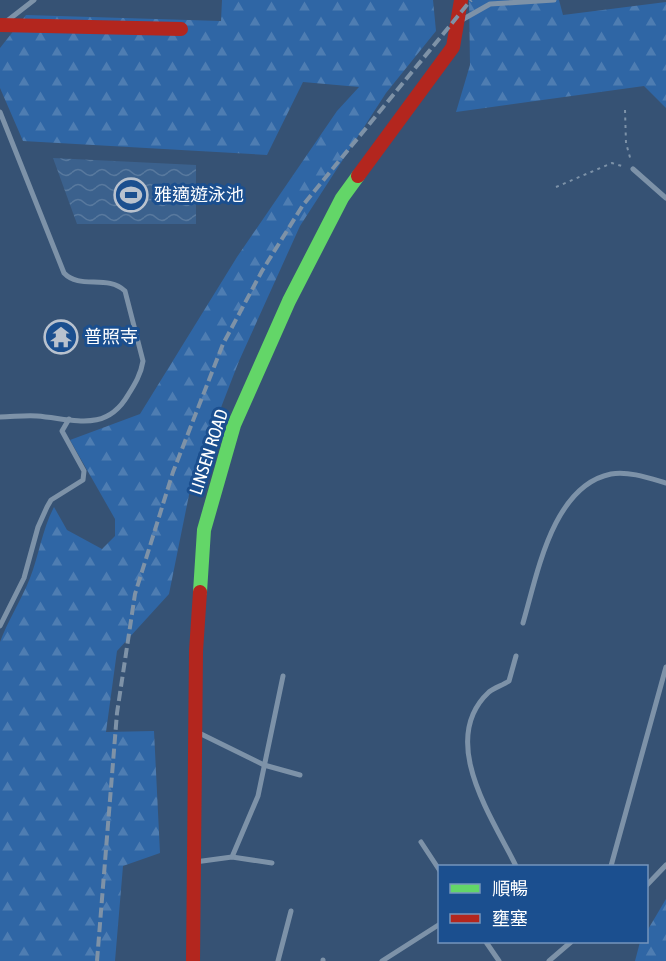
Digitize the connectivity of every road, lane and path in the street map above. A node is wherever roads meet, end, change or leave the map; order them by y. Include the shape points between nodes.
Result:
1 (34, 0) edge
2 (554, 0) edge
3 (458, 12) edge
4 (0, 26) edge
5 (181, 29) dead end
6 (625, 110) dead end
7 (0, 112) edge
8 (633, 169) junction
9 (556, 187) dead end
10 (666, 198) edge
11 (0, 417) edge
12 (69, 420) junction
13 (666, 483) edge
14 (523, 623) dead end
15 (0, 626) edge
16 (516, 656) dead end
17 (666, 667) edge
18 (283, 675) dead end
19 (195, 731) junction
20 (264, 765) junction
21 (300, 775) dead end
22 (421, 842) dead end
23 (232, 856) junction
24 (194, 862) junction
25 (272, 863) dead end
26 (515, 865) edge
27 (612, 865) edge
28 (666, 865) edge
29 (438, 868) edge
30 (648, 884) edge
31 (291, 911) dead end
32 (438, 925) edge
33 (487, 943) edge
34 (570, 943) edge
35 (193, 961) edge
36 (278, 961) edge
37 (382, 961) edge
38 (499, 961) edge
39 (549, 961) edge

1 - 4 lane
2 - 3 lane via 490,4
3 - 19 main road, LINSEN ROAD via 453,47 342,198 289,302 234,425 204,530
4 - 5 main road
6 - 8 path via 626,143
7 - 12 lane via 64,273 76,281 111,282 125,291 142,361 136,381 113,415
8 - 9 path via 612,163
8 - 10 lane
11 - 12 lane
12 - 15 lane via 62,431 84,471 83,480 51,500 47,507 24,578
13 - 14 lane via 632,474 611,474 575,496 556,520
16 - 26 lane via 509,681 489,692 472,720 466,752 474,782
17 - 27 lane
18 - 20 lane
19 - 20 lane
19 - 24 main road, LINSEN ROAD
20 - 21 lane
20 - 23 lane via 258,796
22 - 29 lane
23 - 24 lane
23 - 25 lane
24 - 35 main road, LINSEN ROAD
28 - 30 lane
31 - 36 lane
32 - 37 lane
33 - 38 lane
34 - 39 lane

